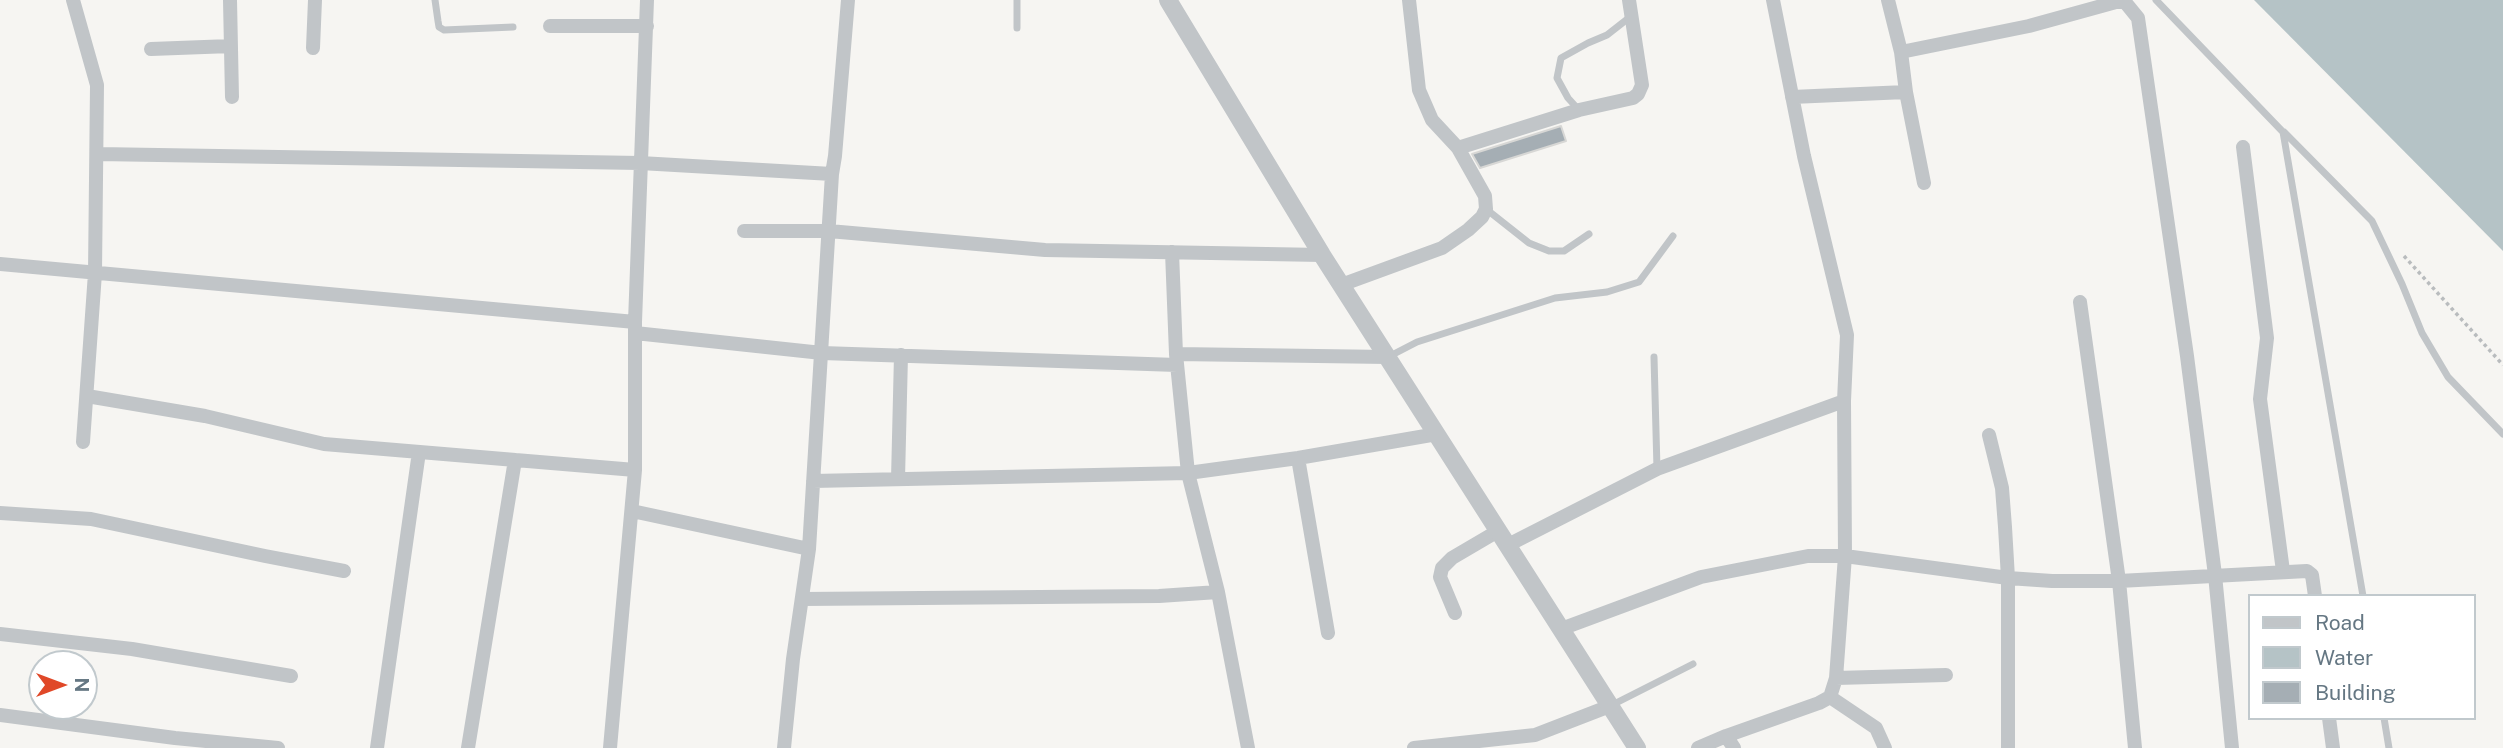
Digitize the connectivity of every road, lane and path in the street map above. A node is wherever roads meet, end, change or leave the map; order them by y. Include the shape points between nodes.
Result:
1 (74, 0) edge
2 (230, 0) edge
3 (315, 0) edge
4 (435, 0) edge
5 (648, 0) edge
6 (848, 0) edge
7 (1017, 0) edge
8 (1168, 0) edge
9 (1409, 0) edge
10 (1629, 0) edge
11 (1773, 0) edge
12 (1888, 0) edge
13 (2156, 0) edge
14 (1631, 16) junction
15 (550, 26) dead end
16 (647, 26) junction
17 (513, 27) dead end
18 (1017, 28) dead end
19 (231, 46) junction
20 (151, 48) dead end
21 (313, 48) dead end
22 (1901, 52) junction
23 (1906, 92) junction
24 (232, 97) dead end
25 (1792, 97) junction
26 (1578, 110) junction
27 (2283, 132) junction
28 (2243, 147) dead end
29 (1458, 148) junction
30 (98, 154) junction
31 (640, 163) junction
32 (832, 174) junction
33 (1924, 183) dead end
34 (1486, 209) junction
35 (744, 231) dead end
36 (828, 231) junction
37 (1589, 234) dead end
38 (1673, 236) dead end
39 (1172, 252) junction
40 (2400, 252) dead end
41 (1322, 255) junction
42 (0, 264) edge
43 (95, 273) junction
44 (1342, 285) junction
45 (2080, 302) dead end
46 (635, 328) junction
47 (822, 353) junction
48 (901, 355) junction
49 (1388, 357) junction
50 (1654, 357) dead end
51 (1176, 359) junction
52 (2503, 365) edge
53 (87, 396) junction
54 (1844, 401) junction
55 (1437, 434) junction
56 (2503, 434) edge
57 (1989, 435) dead end
58 (83, 442) dead end
59 (419, 452) junction
60 (1298, 458) junction
61 (515, 460) junction
62 (1657, 468) junction
63 (635, 470) junction
64 (1188, 473) junction
65 (898, 479) junction
66 (813, 481) junction
67 (632, 511) junction
68 (0, 513) edge
69 (1503, 538) junction
70 (809, 549) junction
71 (1845, 556) junction
72 (344, 571) dead end
73 (2283, 571) junction
74 (2215, 575) junction
75 (2008, 578) junction
76 (2119, 580) junction
77 (1218, 592) junction
78 (2315, 594) edge
79 (2363, 594) edge
80 (803, 599) junction
81 (1455, 614) dead end
82 (1561, 629) junction
83 (1328, 633) dead end
84 (0, 634) edge
85 (1693, 664) dead end
86 (1946, 675) dead end
87 (291, 676) dead end
88 (1836, 678) junction
89 (1830, 697) junction
90 (1611, 706) junction
91 (0, 715) edge
92 (2329, 720) edge
93 (2384, 720) edge
94 (1535, 742) edge
95 (1730, 742) edge
96 (174, 743) edge
97 (278, 748) edge
98 (377, 748) edge
99 (468, 748) edge
100 (610, 748) edge
101 (784, 748) edge
102 (1248, 748) edge
103 (1414, 748) edge
104 (1637, 748) edge
105 (1698, 748) edge
106 (1885, 748) edge
107 (2008, 748) edge
108 (2135, 748) edge
109 (2232, 748) edge
110 (2333, 748) edge
111 (2389, 748) edge

1 - 30 street via 97,85
2 - 19 street
3 - 21 street
4 - 17 lane via 439,27 444,30
5 - 16 street
6 - 32 street
7 - 18 lane
8 - 41 street
9 - 29 street via 1419,90 1432,120
10 - 14 street
11 - 25 street
12 - 22 street
13 - 27 lane
14 - 26 lane via 1607,35 1561,58 1558,78
14 - 26 street via 1641,91 1633,98
15 - 16 street
16 - 31 street
19 - 20 street
19 - 24 street
22 - 23 street
22 - 74 street via 2029,26 2116,2 2125,2 2138,18
23 - 25 street
23 - 33 street
25 - 54 street via 1847,335
26 - 29 street
27 - 56 lane via 2372,221 2422,333 2448,377
27 - 79 lane
28 - 73 street via 2267,338 2260,399
29 - 34 street via 1485,197
30 - 31 street
30 - 43 street
31 - 32 street
31 - 46 street
32 - 36 street
34 - 37 lane via 1529,243 1549,251 1564,251
34 - 44 street via 1468,230 1442,247
35 - 36 street
36 - 39 street via 1045,250
36 - 47 street
38 - 49 lane via 1639,282 1607,292 1555,298 1417,342
39 - 41 street
39 - 51 street
40 - 52 path
41 - 44 street
42 - 43 street
43 - 46 street
43 - 53 street
44 - 49 street
45 - 76 street
46 - 47 street
46 - 63 street
47 - 48 street
47 - 66 street
48 - 51 street
48 - 65 street
49 - 51 street
49 - 55 street
50 - 62 lane
51 - 64 street
53 - 58 street
53 - 59 street via 205,416 324,444
54 - 62 street
54 - 71 street
55 - 60 street
55 - 69 street
57 - 75 street via 2002,488
59 - 61 street
59 - 98 street
60 - 64 street
60 - 83 street
61 - 63 street
61 - 99 street
62 - 69 street
63 - 67 street
64 - 65 street
64 - 77 street
65 - 66 street
66 - 70 street
67 - 70 street
67 - 100 street
68 - 72 street via 91,519
69 - 81 street via 1452,558 1442,568 1440,577
69 - 82 street
70 - 80 street
71 - 75 street
71 - 82 street via 1808,556 1701,577
71 - 88 street
73 - 74 street
73 - 78 street via 2307,571
74 - 76 street
74 - 109 street
75 - 76 street
75 - 107 street
76 - 108 street
77 - 80 street
77 - 102 street
80 - 101 street
82 - 90 street
84 - 87 street via 132,649
85 - 90 lane
86 - 88 street
88 - 89 street
89 - 95 street
89 - 106 street via 1876,728
90 - 94 street
90 - 104 street
91 - 96 street
92 - 110 street
93 - 111 lane
94 - 103 street
95 - 105 street
96 - 97 street

